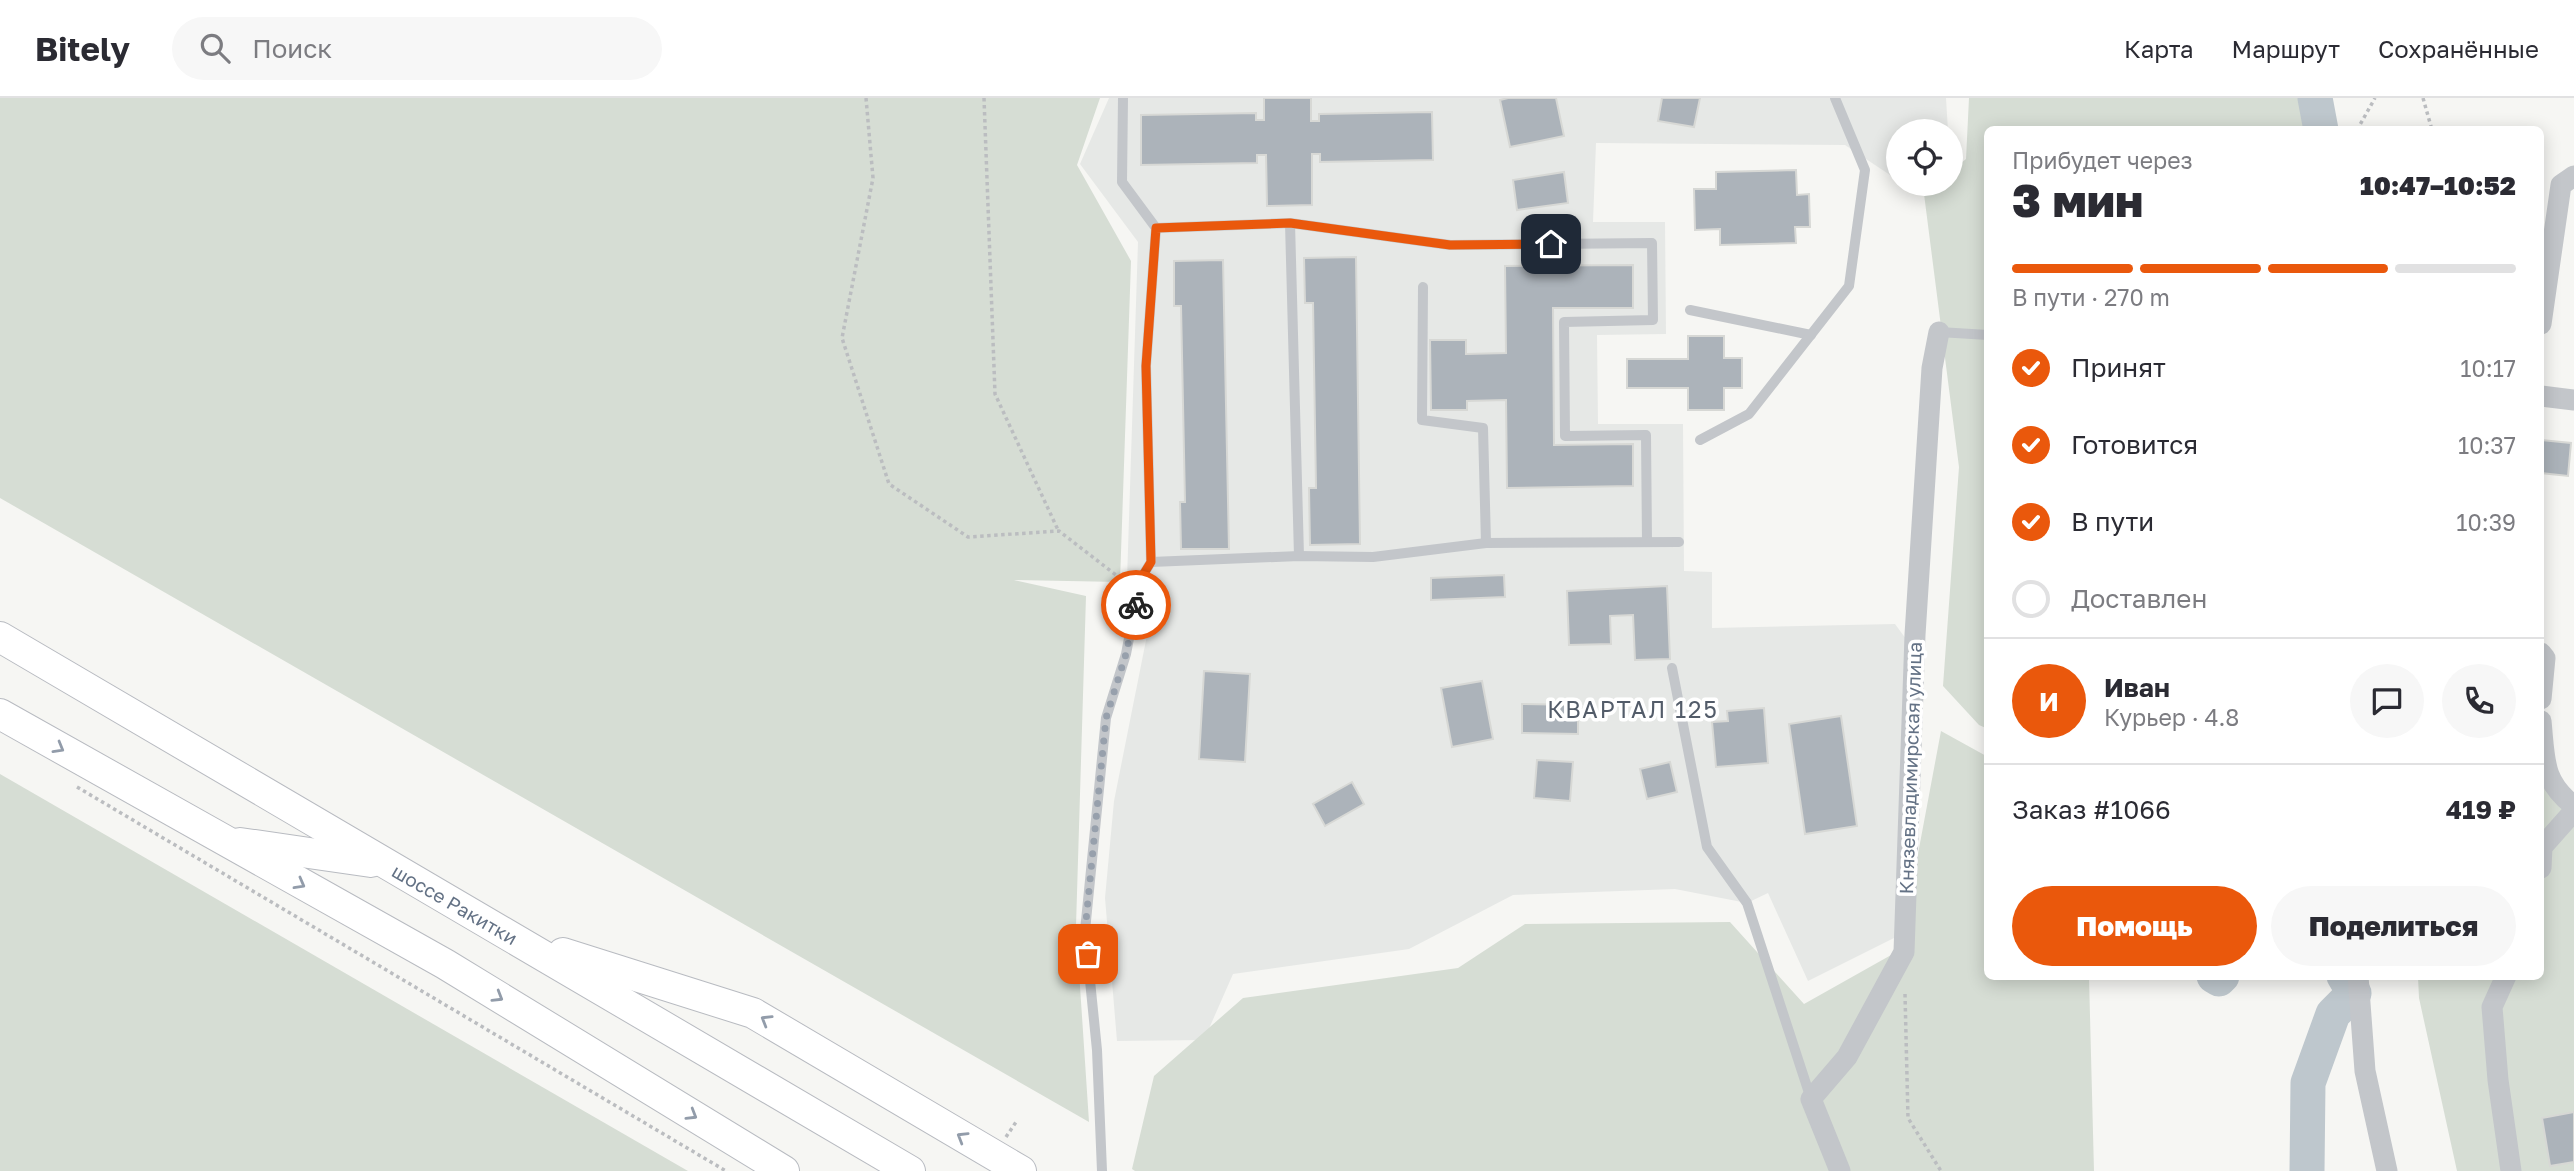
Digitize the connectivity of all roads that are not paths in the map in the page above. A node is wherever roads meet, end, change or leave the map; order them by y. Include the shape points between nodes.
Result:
1 (1123, 98) edge
2 (1835, 98) edge
3 (2574, 176) edge
4 (1290, 223) junction
5 (1156, 228) junction
6 (1423, 288) dead end
7 (2544, 303) edge
8 (1690, 310) dead end
9 (1939, 332) joint
10 (1811, 335) junction
11 (1984, 335) edge
12 (2544, 396) edge
13 (2574, 400) edge
14 (1700, 440) dead end
15 (1486, 542) junction
16 (1647, 542) junction
17 (1679, 542) dead end
18 (1299, 556) junction
19 (1151, 562) junction
20 (0, 637) edge
21 (1672, 668) dead end
22 (0, 714) edge
23 (2544, 752) edge
24 (2574, 809) edge
25 (222, 841) junction
26 (2544, 845) edge
27 (387, 864) junction
28 (513, 938) junction
29 (2358, 980) edge
30 (2504, 980) edge
31 (1811, 1098) junction
32 (784, 1171) edge
33 (910, 1171) edge
34 (1021, 1171) edge
35 (1102, 1171) edge
36 (1840, 1171) edge
37 (2387, 1171) edge
38 (2511, 1171) edge

1 - 5 lane via 1122,182
2 - 10 lane via 1866,170 1849,286
3 - 7 street via 2561,185
4 - 5 lane
4 - 16 lane via 1450,245 1652,243 1653,320 1564,322 1565,436 1646,435
4 - 18 lane
5 - 19 lane via 1146,366
6 - 15 lane via 1422,420 1483,428
8 - 10 lane
9 - 11 lane
9 - 31 street, Князевладимирская улица via 1932,368 1915,635 1904,952 1847,1057
10 - 14 lane via 1749,414
12 - 13 street
15 - 16 lane
15 - 18 lane via 1373,557
16 - 17 lane
18 - 19 lane
19 - 35 lane via 1140,580 1126,654 1106,718 1085,931 1097,1050
20 - 27 street, шоссе Ракитки
21 - 31 lane via 1707,847 1747,903
22 -> 25 street
23 - 24 street via 2554,791
24 - 26 street
25 - 27 street
25 -> 32 street via 445,964
27 - 28 street, шоссе Ракитки
28 - 33 street, шоссе Ракитки
34 -> 28 street via 753,1013
29 - 37 street via 2365,1071
30 - 38 street via 2492,1007
31 - 36 street

